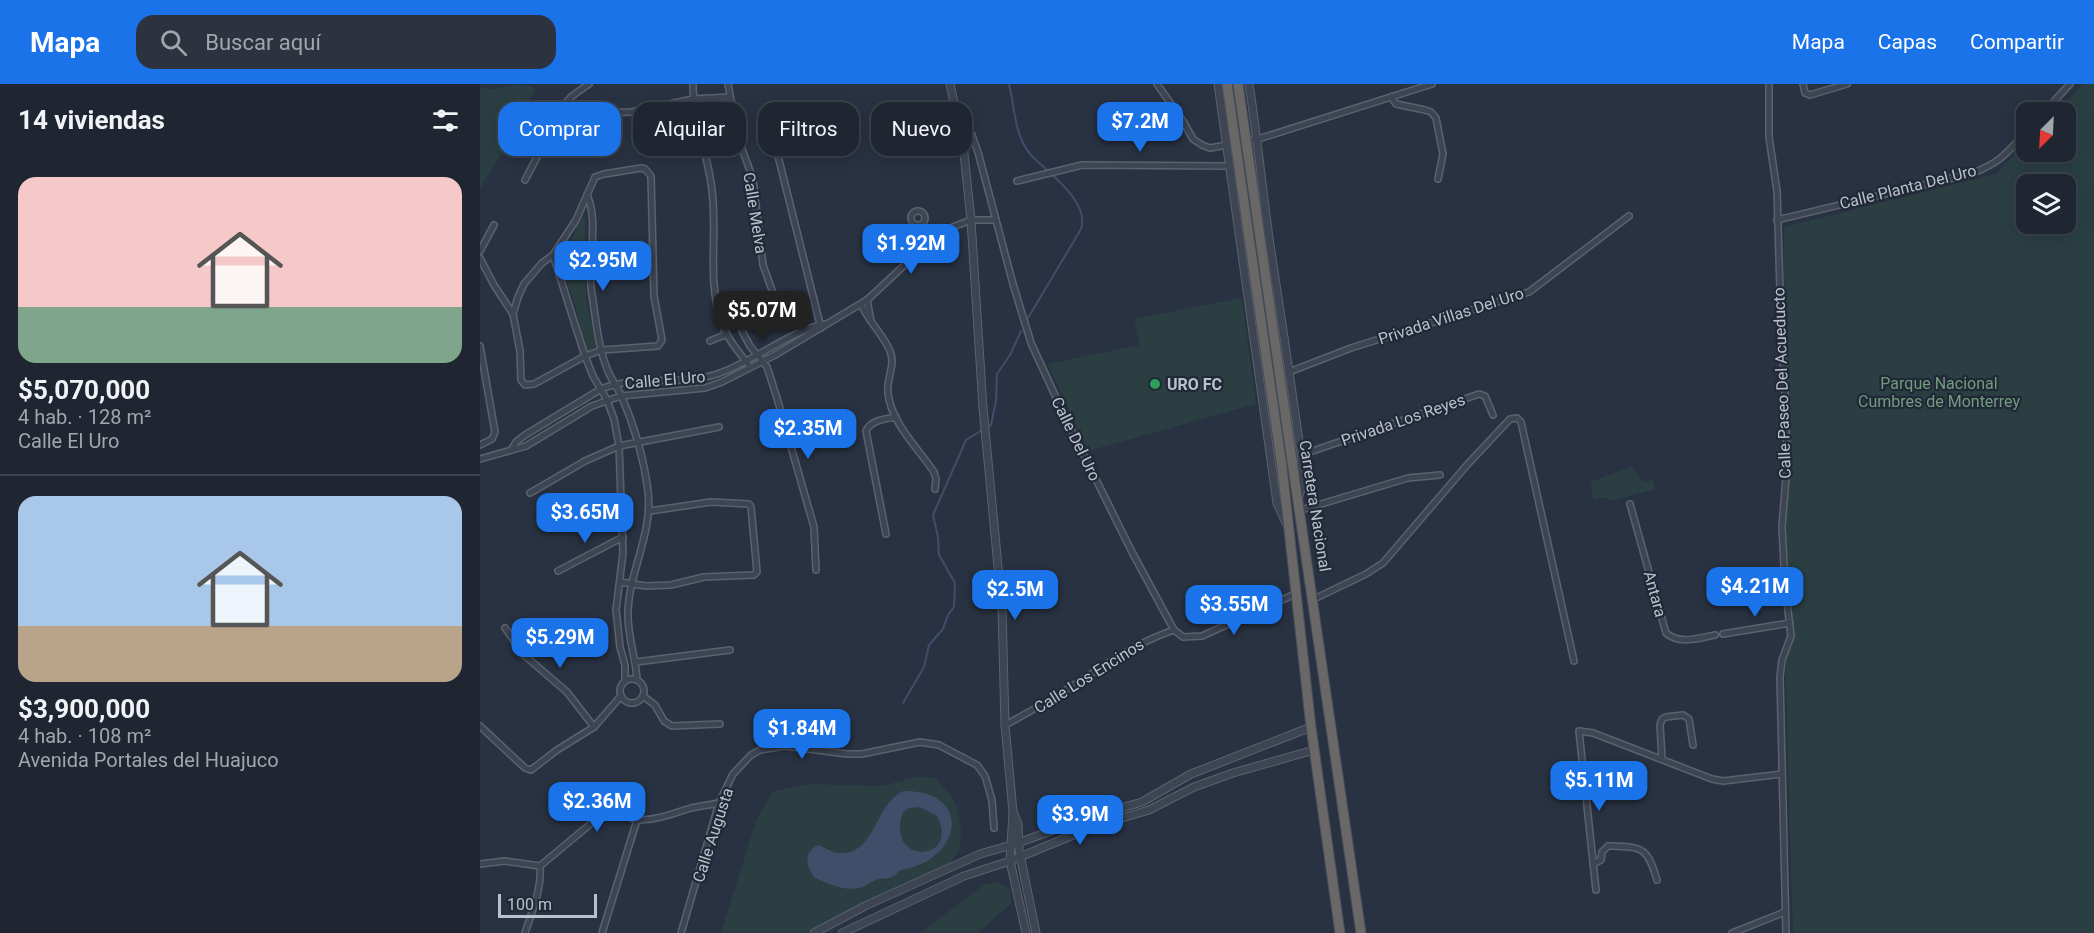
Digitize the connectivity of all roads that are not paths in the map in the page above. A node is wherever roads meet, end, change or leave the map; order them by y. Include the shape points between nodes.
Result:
1 (590, 84) edge
2 (693, 84) edge
3 (728, 84) edge
4 (950, 84) edge
5 (1157, 84) edge
6 (1218, 84) edge
7 (1227, 84) edge
8 (1238, 84) edge
9 (1249, 84) edge
10 (1432, 84) edge
11 (1769, 84) edge
12 (1803, 84) edge
13 (1847, 84) edge
14 (2070, 84) edge
15 (729, 97) junction
16 (1391, 97) junction
17 (693, 99) junction
18 (568, 102) edge
19 (955, 102) edge
20 (2053, 102) edge
21 (1252, 108) junction
22 (1222, 111) junction
23 (621, 112) edge
24 (972, 135) edge
25 (1255, 140) junction
26 (2016, 142) edge
27 (1226, 146) junction
28 (538, 156) edge
29 (778, 156) edge
30 (963, 156) edge
31 (1228, 166) junction
32 (1261, 170) junction
33 (1229, 175) junction
34 (1438, 179) dead end
35 (525, 180) dead end
36 (1017, 181) dead end
37 (587, 195) junction
38 (1629, 216) dead end
39 (971, 220) junction
40 (996, 220) junction
41 (1777, 220) junction
42 (494, 225) dead end
43 (920, 225) dead end
44 (933, 240) junction
45 (480, 251) edge
46 (553, 255) junction
47 (480, 258) edge
48 (867, 300) junction
49 (861, 304) junction
50 (513, 314) junction
51 (872, 323) junction
52 (820, 327) junction
53 (727, 334) junction
54 (710, 341) dead end
55 (480, 346) edge
56 (750, 346) junction
57 (602, 350) junction
58 (738, 350) junction
59 (585, 356) junction
60 (758, 356) junction
61 (746, 361) junction
62 (763, 362) junction
63 (750, 367) junction
64 (607, 370) junction
65 (1290, 372) junction
66 (593, 376) junction
67 (615, 384) junction
68 (602, 389) junction
69 (621, 396) junction
70 (608, 400) junction
71 (628, 414) junction
72 (1492, 415) dead end
73 (896, 417) junction
74 (614, 418) junction
75 (719, 427) dead end
76 (637, 441) junction
77 (480, 445) edge
78 (619, 446) junction
79 (511, 450) junction
80 (1301, 455) junction
81 (480, 459) edge
82 (1440, 475) dead end
83 (935, 489) dead end
84 (530, 493) dead end
85 (1299, 496) junction
86 (1630, 504) dead end
87 (1301, 510) junction
88 (650, 511) junction
89 (1288, 526) junction
90 (886, 534) dead end
91 (623, 537) junction
92 (816, 570) dead end
93 (558, 571) dead end
94 (620, 582) junction
95 (633, 584) junction
96 (1295, 594) junction
97 (1314, 598) junction
98 (1790, 624) junction
99 (505, 628) dead end
100 (1174, 630) junction
101 (1723, 634) dead end
102 (1715, 635) dead end
103 (730, 650) dead end
104 (1574, 661) dead end
105 (636, 662) junction
106 (637, 680) junction
107 (626, 681) junction
108 (621, 696) junction
109 (643, 696) junction
110 (720, 724) dead end
111 (480, 726) edge
112 (1005, 726) junction
113 (594, 727) junction
114 (1311, 728) junction
115 (1693, 745) dead end
116 (1314, 750) junction
117 (1229, 759) junction
118 (1662, 759) junction
119 (1233, 773) junction
120 (1782, 774) junction
121 (719, 803) junction
122 (637, 820) junction
123 (994, 828) dead end
124 (1015, 844) junction
125 (1020, 856) junction
126 (964, 861) junction
127 (1010, 861) junction
128 (480, 864) edge
129 (1593, 864) junction
130 (540, 866) junction
131 (970, 874) junction
132 (1657, 880) dead end
133 (1596, 890) dead end
134 (1785, 912) junction
135 (525, 933) edge
136 (602, 933) edge
137 (681, 933) edge
138 (814, 933) edge
139 (842, 933) edge
140 (1026, 933) edge
141 (1036, 933) edge
142 (1340, 933) edge
143 (1361, 933) edge
144 (1732, 933) edge
145 (1786, 933) edge

1 - 18 street
2 - 17 street
3 - 15 street, Calle Melva
4 - 19 street
5 - 27 street via 1193,139 1210,148
6 - 22 street
7 - 89 highway, Carretera Nacional, bridge
8 - 85 highway, Carretera Nacional, bridge
9 - 21 street
10 - 16 street
11 - 41 street, Calle Paseo Del Acueducto via 1769,137
12 - 13 street via 1810,95
14 - 20 street
15 - 17 street
15 - 56 street, Calle Melva via 753,179 763,265 777,302 771,312 743,326
16 - 25 street
16 - 34 street via 1396,104 1431,112 1436,118 1443,154
17 - 23 street
17 - 53 street via 712,185 716,299
21 - 22 street via 1242,121 1230,120
21 - 25 street
22 - 27 street
24 - 40 street, Calle Del Uro
25 - 27 street
25 - 32 street
26 - 41 street, Calle Planta Del Uro via 1993,165 1973,173
27 - 31 street
28 - 35 street
29 - 52 street
30 - 39 street
31 - 33 street
31 - 36 street via 1082,165
32 - 33 street via 1244,165
32 - 65 street
33 - 89 street via 1276,503
37 - 46 street
37 - 57 street via 592,218 591,291
37 - 57 street via 598,175 645,169 651,176 654,296 661,344
38 - 65 street, Privada Villas Del Uro via 1529,292 1382,338
39 - 40 street, Calle El Uro
39 - 44 street, Calle El Uro
39 - 112 street via 1002,609
40 - 100 street, Calle Del Uro via 1031,343
41 - 98 street, Calle Paseo Del Acueducto via 1787,464 1782,527
42 - 45 street
43 - 44 street
44 - 48 street, Calle El Uro
46 - 50 street via 524,284
46 - 59 street
47 - 50 street
48 - 49 street, Calle El Uro
48 - 51 street
49 - 51 street
49 - 52 street, Calle El Uro
50 - 59 street via 521,380 525,385 534,384
51 - 73 street via 891,353 888,394
52 - 60 street, Calle El Uro
52 - 62 street, Calle El Uro
53 - 54 street
53 - 58 street
55 - 77 street via 495,432 492,439
56 - 58 street
56 - 60 street
57 - 59 street
57 - 64 street
58 - 61 street
59 - 66 street
60 - 61 street, Calle El Uro
60 - 62 street
61 - 63 street
61 - 67 street, Calle El Uro via 713,375
62 - 63 street, Calle El Uro
62 - 92 street via 814,527
63 - 69 street, Calle El Uro via 705,388
64 - 66 street
64 - 67 street
65 - 80 street
66 - 68 street
67 - 68 street, Calle El Uro
67 - 69 street
68 - 70 street
68 - 79 street, Calle El Uro via 525,435
69 - 70 street, Calle El Uro
69 - 71 street
70 - 74 street
70 - 79 street, Calle El Uro via 526,446
71 - 74 street
71 - 76 street
72 - 80 street, Privada Los Reyes via 1485,396 1479,394
73 - 83 street via 934,472
73 - 90 street via 875,422 866,431
74 - 78 street
75 - 76 street
76 - 78 street
76 - 88 street
78 - 84 street via 585,460
78 - 91 street
79 - 81 street, Calle El Uro
80 - 85 street via 1304,482
82 - 87 street via 1408,478
85 - 87 highway, Carretera Nacional
86 - 102 street, Antara via 1666,633 1682,640
87 - 97 highway, Carretera Nacional
88 - 95 street
88 - 95 street via 711,502 749,504 758,570 754,575 704,577 671,585
89 - 96 highway, Carretera Nacional
91 - 93 street
91 - 94 street
94 - 95 street
94 - 107 street via 616,610
95 - 105 street via 628,611
96 - 100 street via 1202,636 1183,637
96 - 114 highway, Carretera Nacional
97 - 104 street via 1383,564 1467,465 1510,419 1517,418
97 - 143 highway, Carretera Nacional
98 - 101 street
98 - 120 street, Calle Paseo Del Acueducto via 1791,636 1780,677
99 - 113 street via 524,656 562,687
100 - 112 street, Calle Los Encinos via 1117,656
103 - 105 street
105 - 106 street
106 - 107 street
106 - 109 street via 643,685
107 - 108 street
108 - 109 street via 631,703
108 - 113 street
109 - 110 street via 672,726
111 - 113 street via 531,770
112 - 124 street via 1013,812 1018,824
114 - 116 highway, Carretera Nacional
114 - 117 street
115 - 118 street via 1689,718 1666,717 1660,725
116 - 119 street
116 - 142 highway, Carretera Nacional
117 - 119 street
117 - 124 street via 1191,774 1142,802
118 - 120 street via 1723,781
118 - 129 street via 1579,732
119 - 125 street via 1149,810 1095,826
120 - 134 street, Calle Paseo Del Acueducto
121 - 122 street
121 - 123 street, Calle Augusta via 734,774 760,750 785,747 862,754 920,742 939,745 977,765 989,789
121 - 137 street, Calle Augusta
122 - 130 street via 616,811 606,812
122 - 136 street
124 - 125 street
124 - 126 street
124 - 127 street
125 - 127 street
125 - 141 street
126 - 131 street
126 - 138 street
127 - 131 street
127 - 140 street
128 - 130 street via 505,861
129 - 132 street via 1601,860 1608,846 1634,846 1651,861
129 - 133 street
130 - 135 street via 541,879
131 - 139 street
134 - 144 street
134 - 145 street, Calle Paseo Del Acueducto

